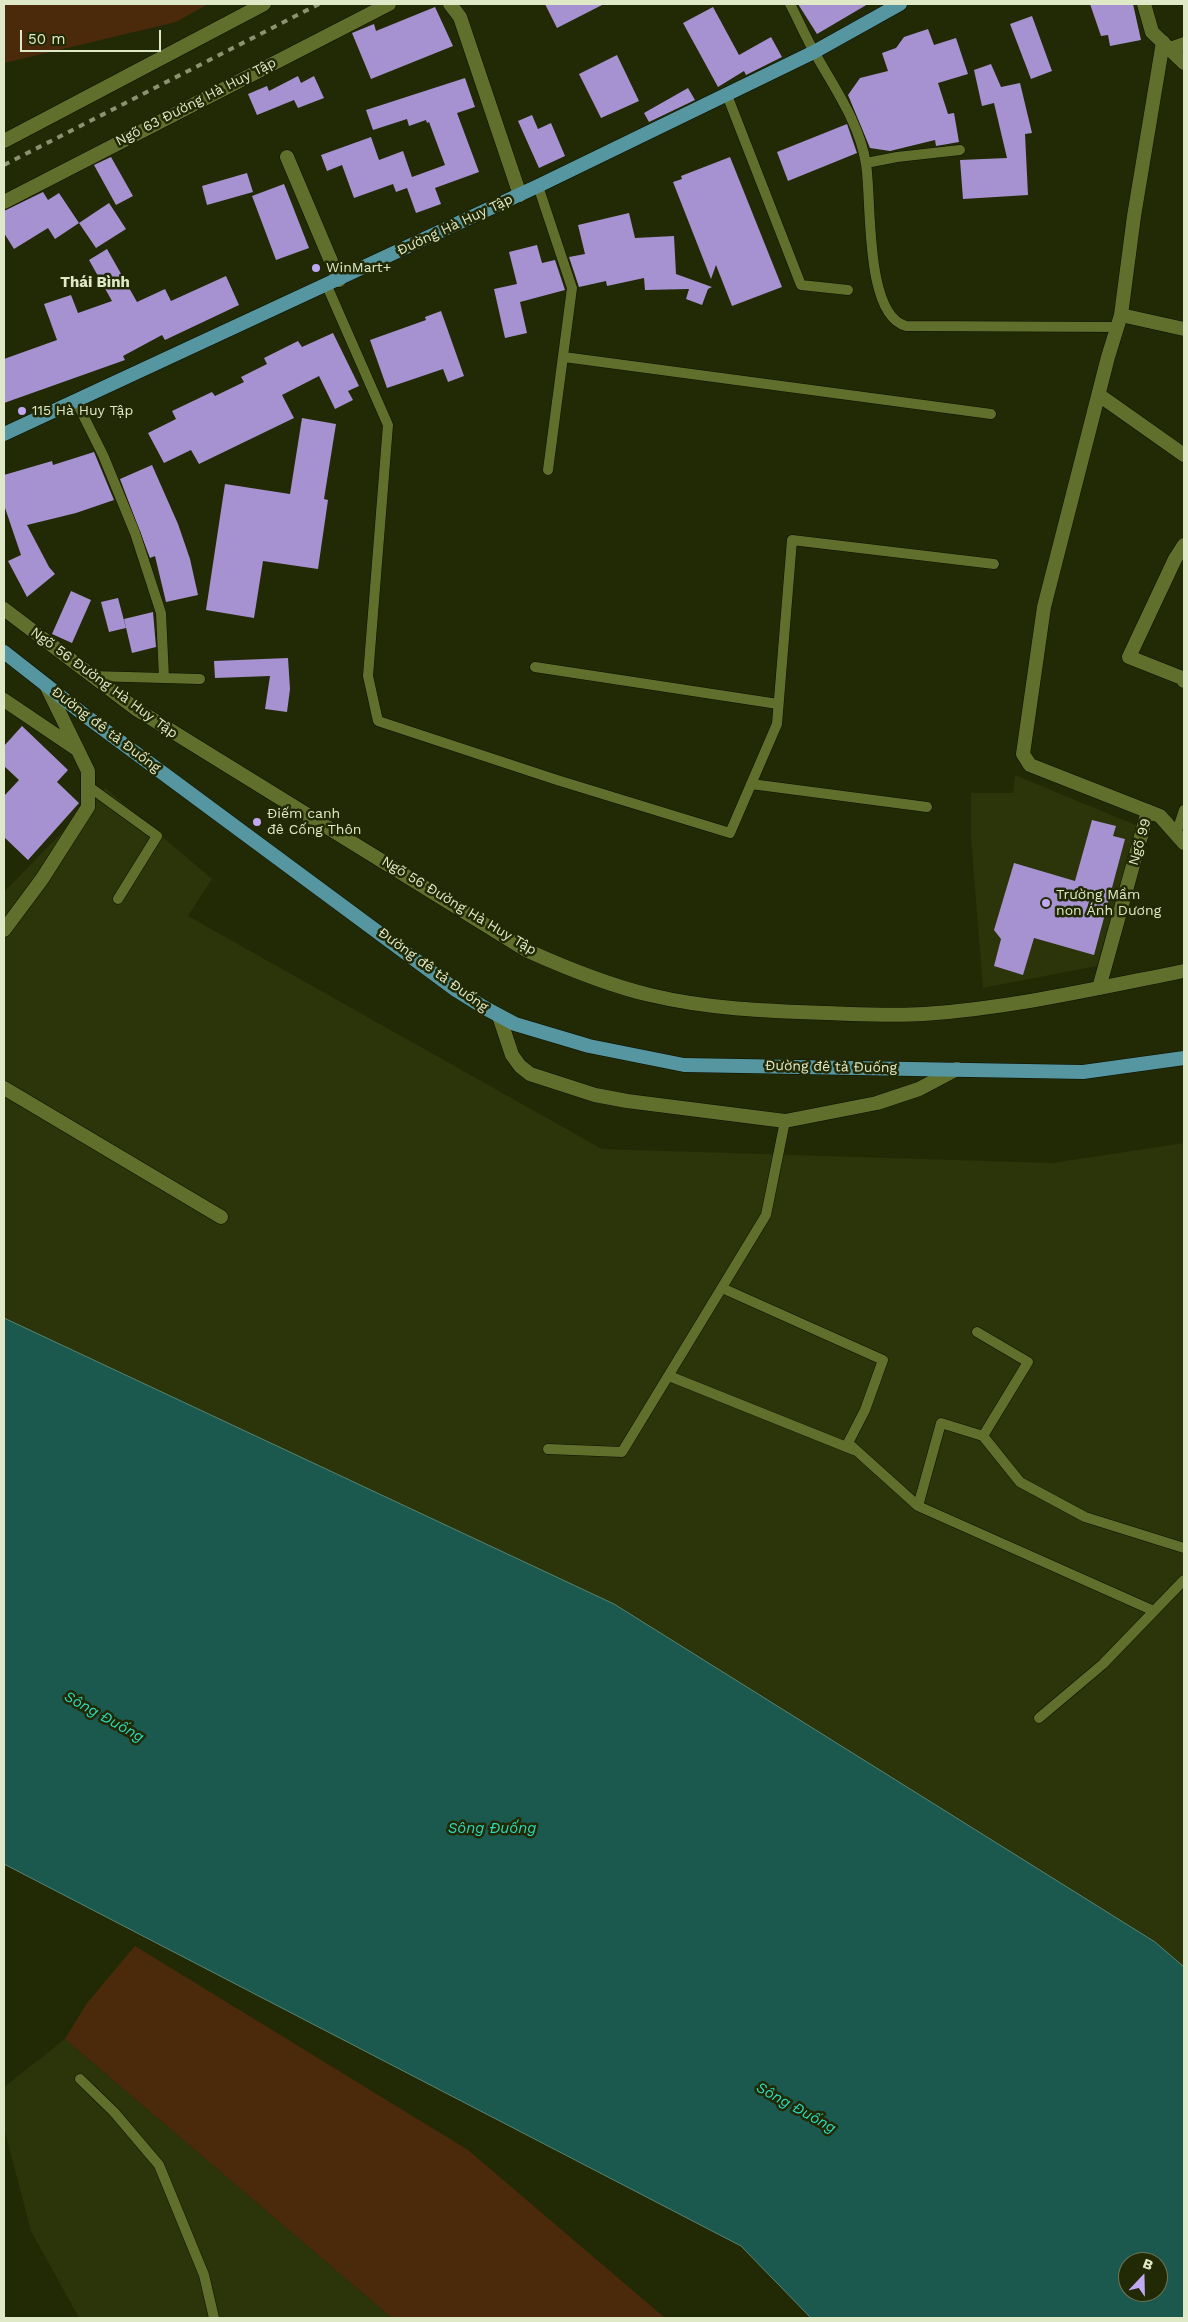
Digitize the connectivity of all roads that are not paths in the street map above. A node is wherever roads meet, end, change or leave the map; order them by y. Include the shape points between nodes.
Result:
1 (264, 4) edge
2 (389, 4) edge
3 (450, 4) edge
4 (790, 4) edge
5 (900, 4) edge
6 (1144, 4) edge
7 (1184, 44) edge
8 (1166, 46) junction
9 (814, 52) junction
10 (1184, 63) edge
11 (728, 95) junction
12 (4, 141) edge
13 (960, 150) dead end
14 (288, 157) dead end
15 (866, 163) junction
16 (538, 186) junction
17 (520, 194) junction
18 (4, 202) edge
19 (333, 283) junction
20 (848, 290) dead end
21 (1120, 321) junction
22 (1184, 329) edge
23 (564, 357) junction
24 (1099, 395) junction
25 (76, 401) junction
26 (992, 414) dead end
27 (4, 434) edge
28 (1184, 455) edge
29 (548, 470) dead end
30 (1184, 545) edge
31 (994, 564) dead end
32 (4, 609) edge
33 (4, 652) edge
34 (535, 668) dead end
35 (90, 676) junction
36 (164, 678) junction
37 (200, 679) dead end
38 (1184, 681) edge
39 (46, 685) junction
40 (4, 700) edge
41 (778, 704) junction
42 (78, 750) junction
43 (751, 784) junction
44 (88, 786) junction
45 (927, 807) dead end
46 (1184, 810) edge
47 (1148, 811) junction
48 (1180, 838) edge
49 (118, 899) dead end
50 (4, 930) edge
51 (1184, 971) edge
52 (1099, 988) junction
53 (500, 1016) junction
54 (1184, 1058) edge
55 (957, 1069) junction
56 (4, 1088) edge
57 (785, 1121) junction
58 (221, 1217) dead end
59 (722, 1288) junction
60 (977, 1332) dead end
61 (669, 1376) junction
62 (983, 1436) junction
63 (548, 1449) dead end
64 (859, 1452) junction
65 (918, 1506) junction
66 (1184, 1548) edge
67 (1184, 1580) edge
68 (1154, 1611) junction
69 (1039, 1718) dead end
70 (80, 2079) dead end
71 (214, 2318) edge

1 - 12 street
2 - 18 street, Ngõ 63 Đường Hà Huy Tập
3 - 17 street via 460,17
4 - 9 lane
5 - 9 main road, Đường Hà Huy Tập
6 - 8 street via 1152,32
7 - 8 street
8 - 10 street
8 - 21 street via 1134,216
9 - 11 main road, Đường Hà Huy Tập
9 - 15 lane via 851,116
11 - 16 main road, Đường Hà Huy Tập
11 - 20 lane via 801,285
13 - 15 lane
14 - 19 street
15 - 21 lane via 868,220 878,289 896,324
16 - 17 main road, Đường Hà Huy Tập
16 - 23 lane via 572,288
17 - 19 main road, Đường Hà Huy Tập
19 - 25 main road, Đường Hà Huy Tập
19 - 43 lane via 388,425 368,676 378,721 730,833
21 - 22 street
21 - 24 street
23 - 26 lane
23 - 29 lane
24 - 28 street
24 - 47 street via 1044,607 1023,754 1030,765
25 - 27 main road, Đường Hà Huy Tập
25 - 36 lane via 103,455 161,613
30 - 38 street via 1129,657
31 - 41 lane via 792,540
32 - 35 street, Ngõ 56 Đường Hà Huy Tập
33 - 39 main road, Đường đê tả Đuống
34 - 41 lane
35 - 36 lane
35 - 52 street, Ngõ 56 Đường Hà Huy Tập via 188,742 518,945 569,969 612,984 649,995 728,1008 861,1014 923,1014
36 - 37 lane
39 - 42 street
39 - 53 main road, Đường đê tả Đuống via 456,990
40 - 42 street
41 - 43 lane via 776,724
42 - 44 street via 88,771
43 - 45 lane
44 - 49 lane via 157,836
44 - 50 street via 88,807 42,879
46 - 48 lane
47 - 48 street via 1160,816
47 - 52 street, Ngõ 99
51 - 52 street, Ngõ 56 Đường Hà Huy Tập
53 - 55 main road, Đường đê tả Đuống via 589,1046 684,1066
53 - 57 street via 512,1055 530,1074 595,1095 627,1101
54 - 55 main road, Đường đê tả Đuống via 1083,1072
55 - 57 street via 919,1089 877,1103
56 - 58 street
57 - 59 lane via 766,1215
59 - 61 lane
59 - 64 lane via 882,1360 848,1443
60 - 62 lane via 1028,1362
61 - 63 lane via 622,1452
61 - 64 lane
62 - 65 lane via 940,1423
62 - 66 lane via 1020,1482 1085,1517
64 - 65 lane
65 - 68 lane
67 - 68 lane
68 - 69 lane via 1103,1664
70 - 71 lane via 138,2137 159,2165 204,2275

